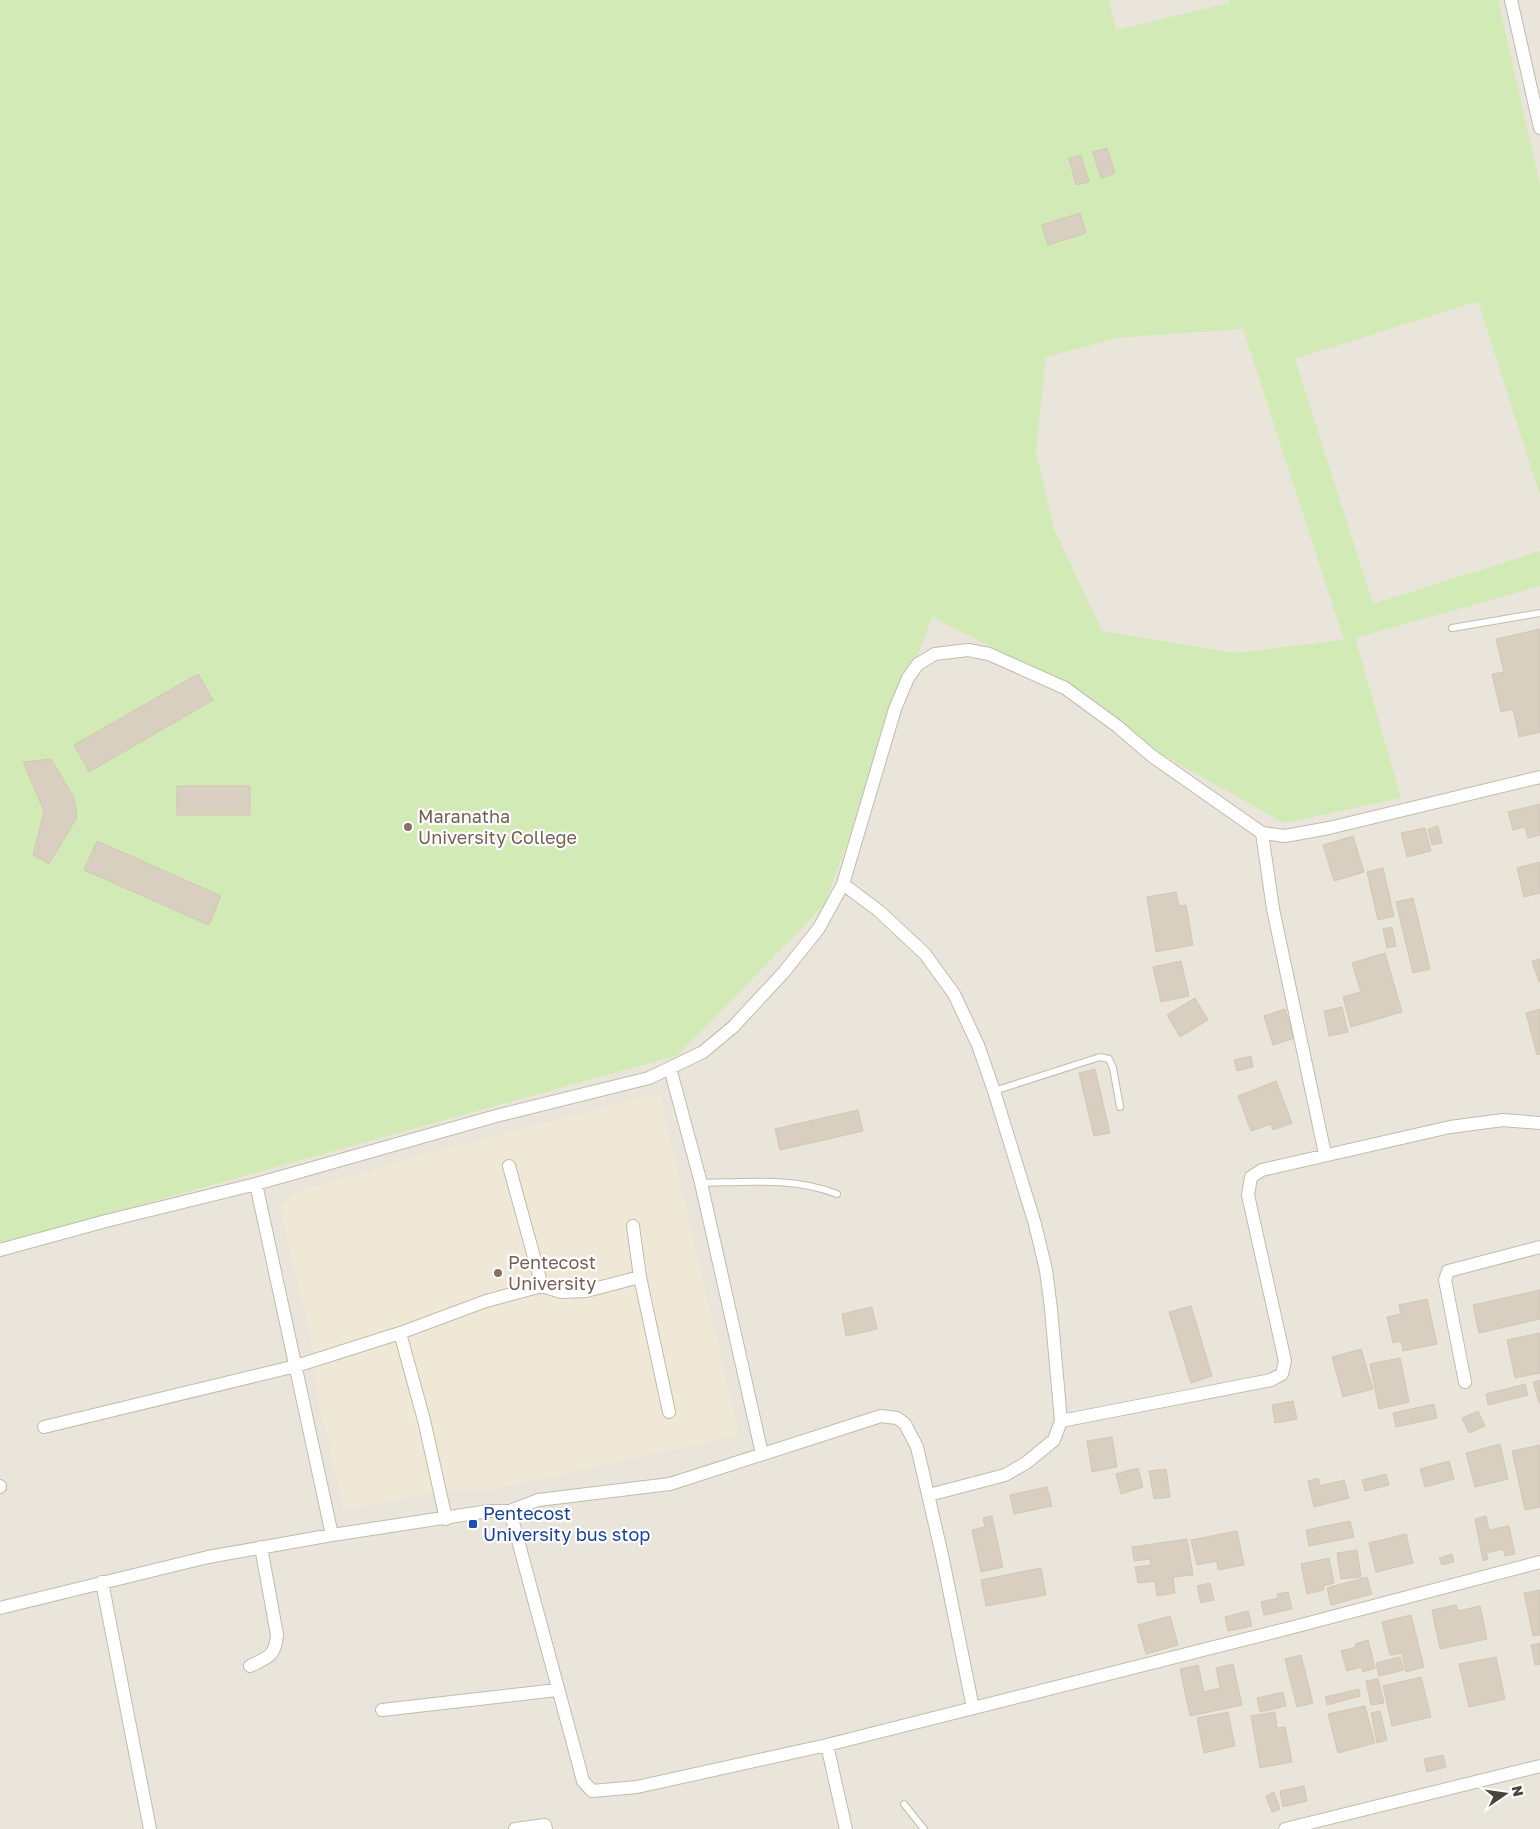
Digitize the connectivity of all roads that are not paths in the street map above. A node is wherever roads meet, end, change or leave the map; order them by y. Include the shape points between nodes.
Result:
1 (1512, 0) edge
2 (1540, 128) edge
3 (1540, 612) edge
4 (1452, 628) dead end
5 (1540, 777) edge
6 (1262, 833) junction
7 (843, 884) junction
8 (670, 1068) junction
9 (994, 1091) junction
10 (1120, 1107) dead end
11 (1540, 1123) edge
12 (1325, 1154) junction
13 (509, 1166) dead end
14 (701, 1183) junction
15 (256, 1184) junction
16 (837, 1194) dead end
17 (633, 1226) dead end
18 (1540, 1247) edge
19 (0, 1250) edge
20 (640, 1277) junction
21 (542, 1286) junction
22 (400, 1333) junction
23 (296, 1366) junction
24 (1465, 1382) dead end
25 (669, 1412) dead end
26 (1061, 1421) junction
27 (44, 1427) dead end
28 (762, 1454) junction
29 (928, 1495) junction
30 (510, 1511) junction
31 (446, 1519) junction
32 (332, 1535) junction
33 (261, 1547) junction
34 (1540, 1562) edge
35 (102, 1582) junction
36 (0, 1608) edge
37 (250, 1666) dead end
38 (557, 1690) junction
39 (973, 1708) junction
40 (382, 1710) dead end
41 (827, 1744) junction
42 (1540, 1766) edge
43 (904, 1804) dead end
44 (150, 1829) edge
45 (515, 1829) edge
46 (546, 1829) edge
47 (846, 1829) edge
48 (924, 1829) edge
49 (1284, 1829) edge

1 - 2 street
3 - 4 lane
5 - 6 street via 1329,828 1285,836
6 - 7 street via 1152,756 1064,688 989,654 951,650 934,654 918,664 908,678 895,709
6 - 12 street via 1273,910
7 - 8 street via 819,928 733,1027 704,1052
7 - 9 street via 879,911 930,960 954,994 978,1045
8 - 14 street
8 - 15 street via 649,1078 496,1116
9 - 10 lane via 1100,1057 1109,1059 1113,1068
9 - 26 street via 1046,1270
11 - 12 street via 1483,1122
12 - 26 street via 1262,1170 1251,1177 1248,1195 1284,1361 1282,1374 1271,1380
13 - 21 street
14 - 16 lane via 800,1182
14 - 28 street
15 - 19 street
15 - 23 street
17 - 20 street
18 - 24 street via 1448,1271 1445,1280
20 - 21 street via 586,1291 561,1292
20 - 25 street
21 - 22 street via 486,1301
22 - 23 street
22 - 31 street
23 - 27 street
23 - 32 street
26 - 29 street via 1054,1440 1005,1475
28 - 29 street via 881,1416 896,1418 911,1433
28 - 30 street via 670,1484 538,1500
29 - 39 street
30 - 31 street via 489,1511
30 - 38 street
31 - 32 street
32 - 33 street
33 - 35 street
33 - 37 street via 277,1636 276,1650
34 - 39 street via 1286,1630
35 - 36 street
35 - 44 street
38 - 40 street
38 - 41 street via 583,1781 592,1791 637,1787
39 - 41 street
41 - 47 street
42 - 49 street
43 - 48 lane
45 - 46 street via 545,1825

